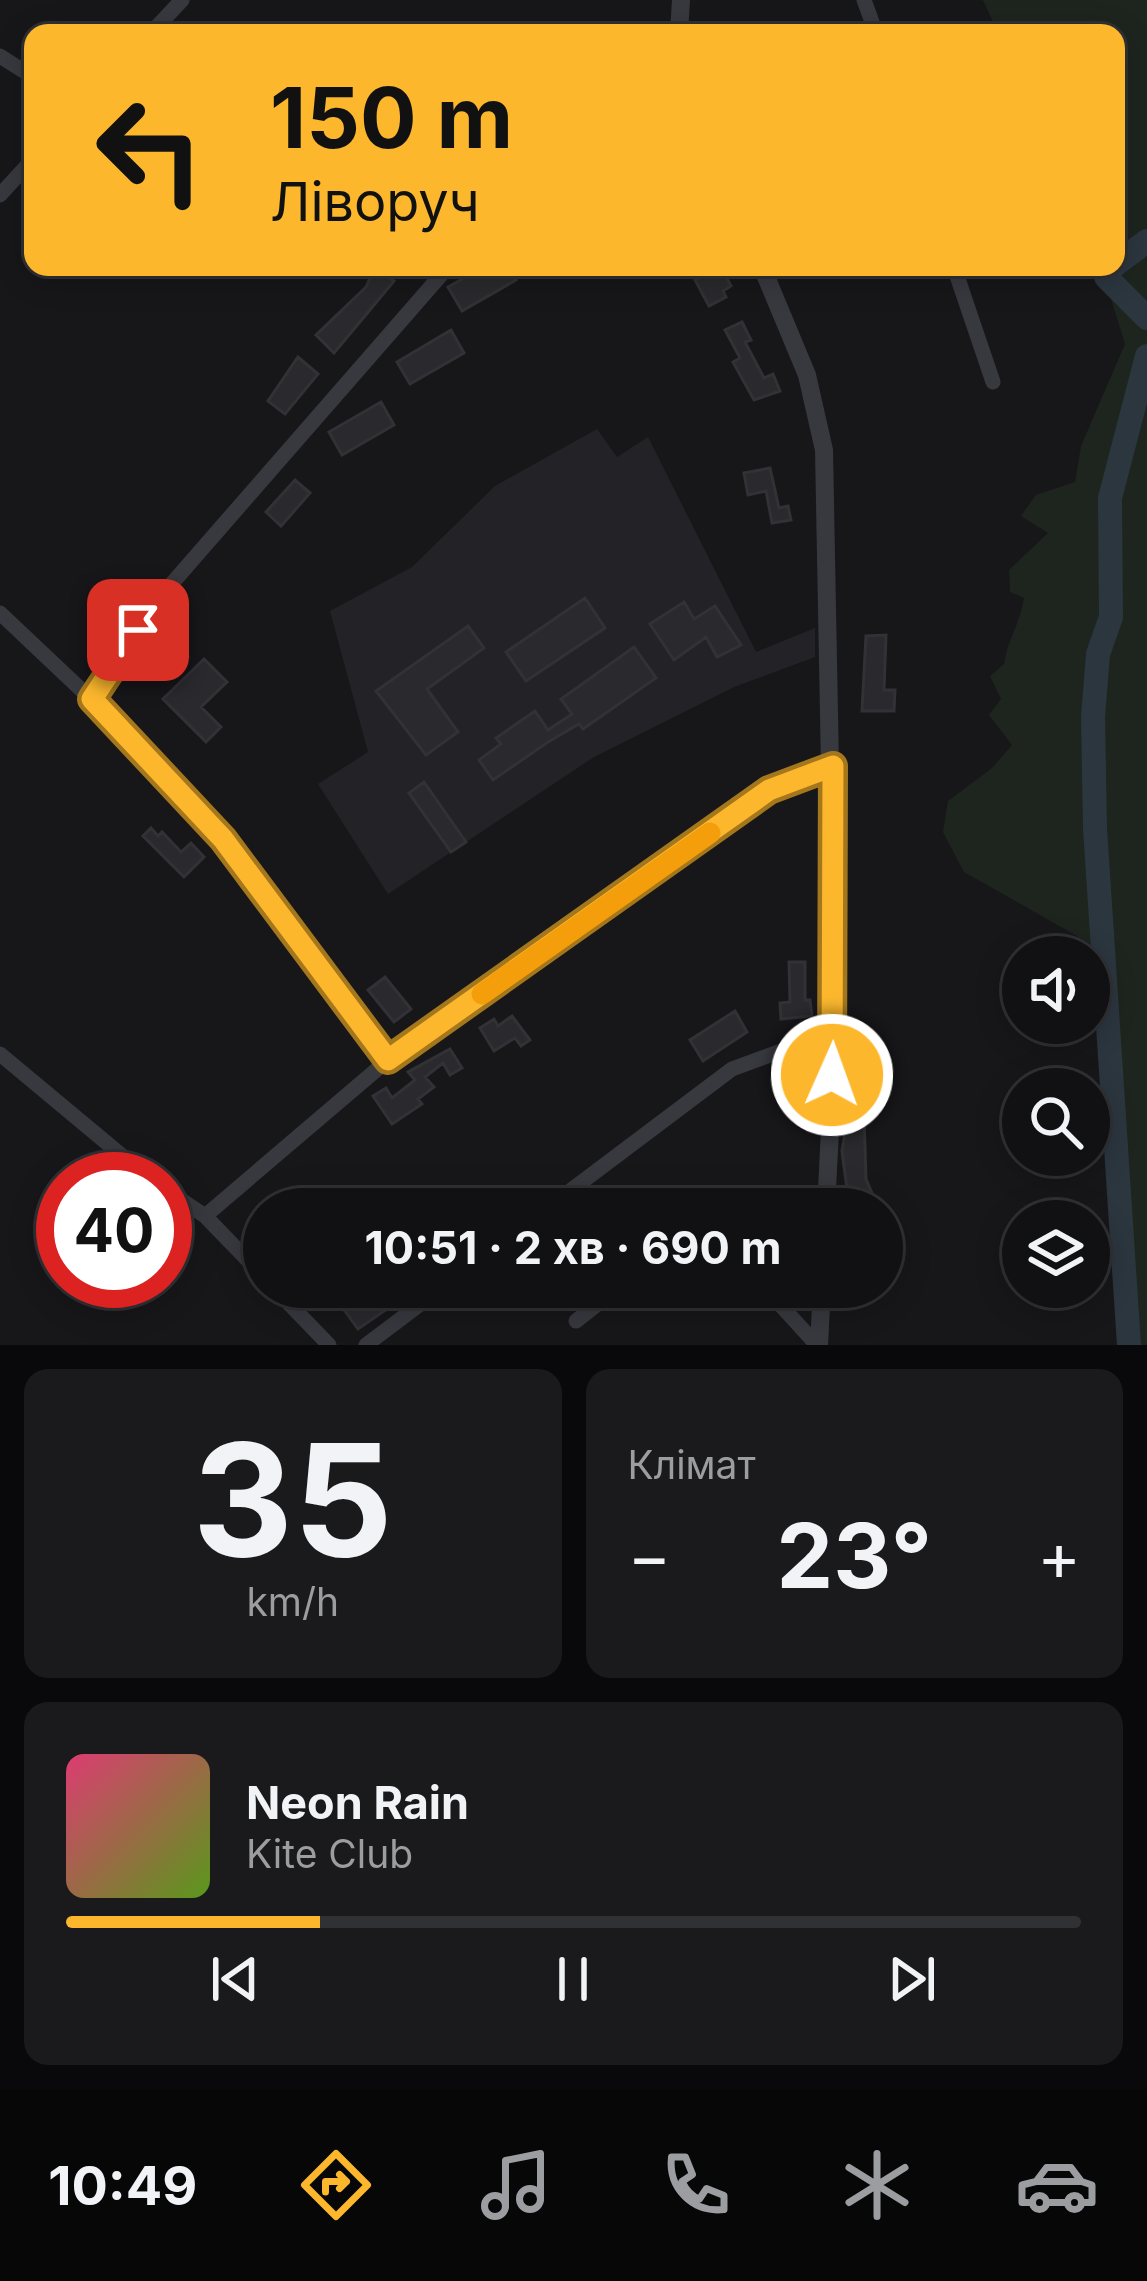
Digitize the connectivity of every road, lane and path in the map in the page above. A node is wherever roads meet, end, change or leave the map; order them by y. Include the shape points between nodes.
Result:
1 (182, 0) edge
2 (159, 24) edge
3 (24, 169) edge
4 (0, 195) edge
5 (440, 276) edge
6 (766, 276) edge
7 (958, 276) edge
8 (993, 382) dead end
9 (0, 614) edge
10 (92, 699) junction
11 (833, 766) junction
12 (835, 1030) junction
13 (0, 1054) edge
14 (388, 1060) junction
15 (118, 1152) edge
16 (574, 1188) edge
17 (827, 1188) edge
18 (192, 1207) edge
19 (206, 1216) junction
20 (243, 1255) edge
21 (293, 1308) edge
22 (415, 1308) edge
23 (592, 1308) edge
24 (784, 1308) edge
25 (821, 1308) edge
26 (576, 1321) dead end
27 (329, 1345) edge
28 (366, 1345) edge
29 (818, 1345) edge

1 - 2 street
3 - 4 street
5 - 10 street via 161,596
6 - 11 street via 807,375 824,450
7 - 8 street
9 - 10 street
10 - 14 street via 223,839
11 - 12 street
11 - 14 street via 769,790
12 - 16 street via 732,1069
12 - 17 street
13 - 15 street
14 - 19 street
18 - 19 street
19 - 20 street
21 - 27 street
22 - 28 street
23 - 26 street
24 - 29 street
25 - 29 street

